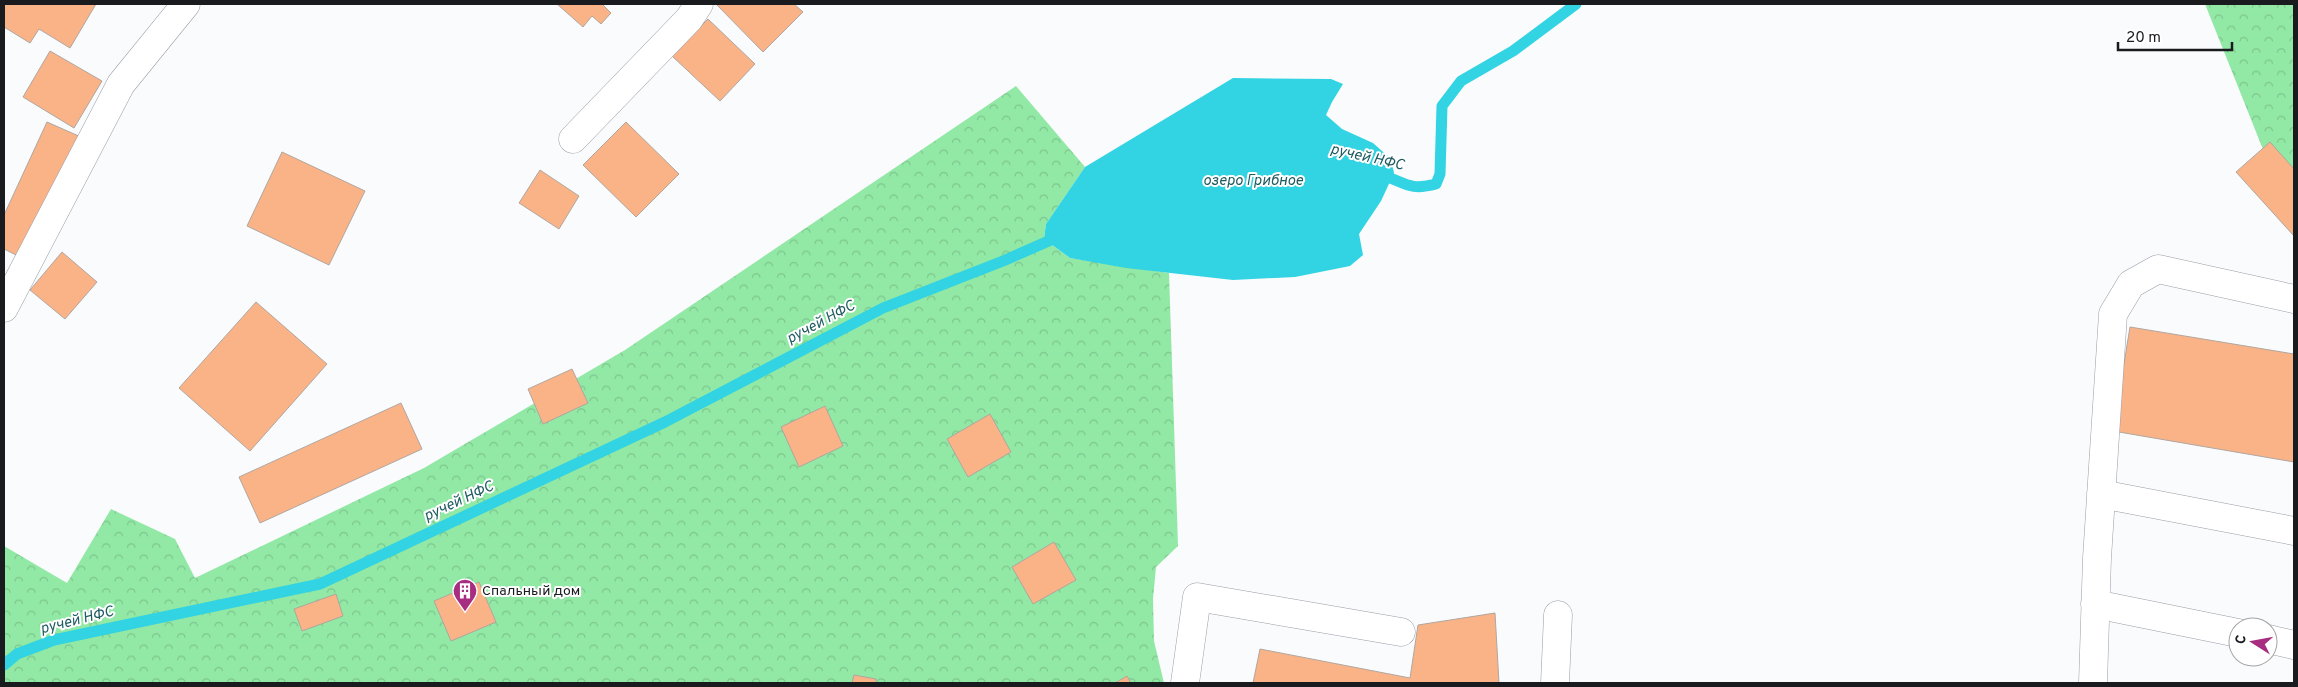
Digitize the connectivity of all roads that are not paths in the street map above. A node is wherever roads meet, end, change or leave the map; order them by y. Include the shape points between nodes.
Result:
1 (186, 4) edge
2 (699, 4) edge
3 (572, 139) dead end
4 (2294, 299) edge
5 (4, 308) edge
6 (2101, 494) junction
7 (2294, 531) edge
8 (2095, 604) junction
9 (1558, 615) dead end
10 (2228, 631) edge
11 (1401, 632) dead end
12 (2278, 641) edge
13 (2294, 645) edge
14 (1185, 683) edge
15 (1555, 683) edge
16 (2093, 683) edge

1 - 5 street via 122,84
2 - 3 street via 689,19
4 - 6 street via 2158,269 2131,284 2113,314
6 - 7 street
6 - 8 street
8 - 10 street
8 - 16 street
9 - 15 street
11 - 14 street via 1197,597
12 - 13 street

